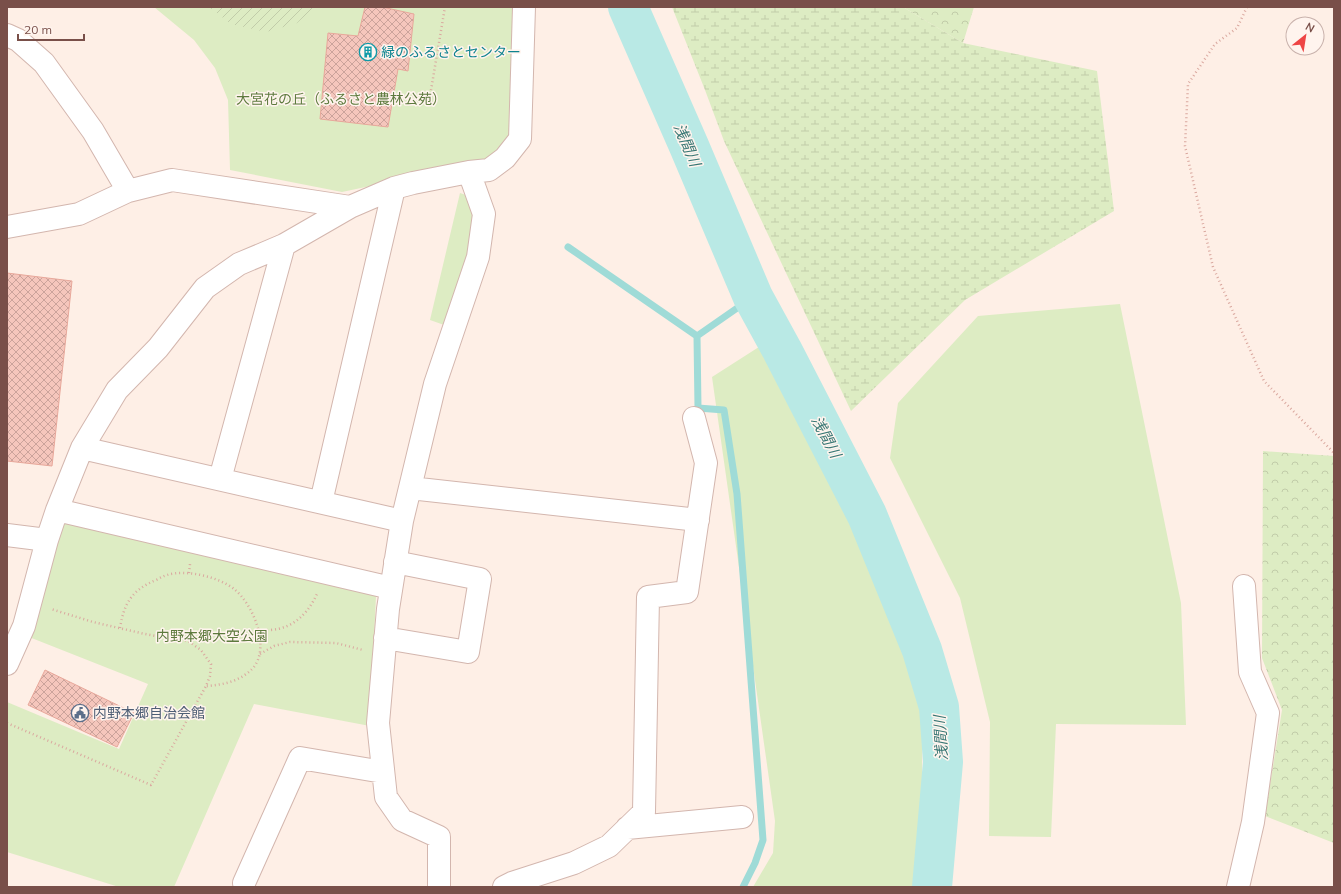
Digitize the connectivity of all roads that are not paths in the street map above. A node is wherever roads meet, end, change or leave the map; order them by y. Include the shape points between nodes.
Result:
1 (524, 7) edge
2 (7, 34) edge
3 (469, 172) junction
4 (394, 188) junction
5 (128, 191) junction
6 (350, 207) junction
7 (7, 227) edge
8 (284, 245) junction
9 (694, 418) dead end
10 (82, 448) junction
11 (220, 479) junction
12 (410, 488) junction
13 (321, 502) junction
14 (57, 510) junction
15 (698, 520) junction
16 (402, 521) junction
17 (7, 535) edge
18 (47, 540) junction
19 (395, 562) junction
20 (1244, 586) dead end
21 (391, 588) junction
22 (385, 638) junction
23 (7, 664) edge
24 (383, 772) junction
25 (742, 817) dead end
26 (627, 828) junction
27 (244, 883) dead end
28 (439, 887) edge
29 (504, 887) edge
30 (1238, 887) edge

1 - 3 street via 520,139 506,158 488,170
2 - 5 street via 18,40 44,63 93,131
3 - 4 street
3 - 12 street via 484,214 478,257 435,384
4 - 6 street
4 - 13 street
5 - 6 street via 172,180
5 - 7 street via 79,214
6 - 8 street
8 - 10 street via 239,264 205,288 158,348 117,390
8 - 11 street
9 - 15 street via 706,463
10 - 11 street
10 - 14 street
11 - 13 street
12 - 15 street
12 - 16 street
13 - 16 street
14 - 18 street
14 - 21 street
15 - 26 street via 687,592 648,597 644,812
16 - 19 street
17 - 18 street
18 - 23 street via 24,626
19 - 21 street
19 - 22 street via 480,579 468,652
20 - 30 street via 1250,672 1268,713 1253,822
21 - 22 street
22 - 24 street via 378,723
24 - 27 street via 300,758
24 - 28 street via 386,797 402,820 439,837
25 - 26 street
26 - 29 street via 609,846 574,863

